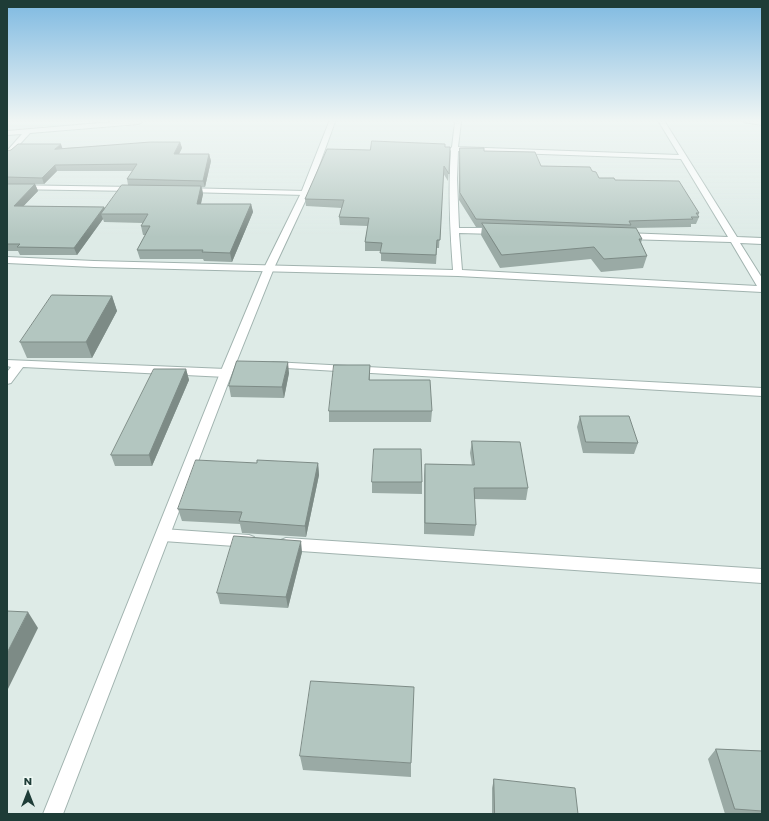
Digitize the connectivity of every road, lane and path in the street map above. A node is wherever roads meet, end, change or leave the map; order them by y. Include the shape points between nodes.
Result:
1 (317, 160) edge
2 (453, 160) edge
3 (685, 160) edge
4 (7, 187) edge
5 (144, 189) edge
6 (174, 190) edge
7 (305, 193) junction
8 (454, 230) junction
9 (508, 232) edge
10 (617, 236) edge
11 (734, 240) junction
12 (762, 241) edge
13 (7, 260) edge
14 (269, 268) junction
15 (458, 273) junction
16 (762, 288) edge
17 (7, 363) edge
18 (20, 363) junction
19 (262, 364) edge
20 (232, 366) junction
21 (7, 380) edge
22 (762, 392) edge
23 (163, 535) junction
24 (762, 576) edge
25 (53, 814) edge

1 - 7 street
2 - 8 street
3 - 11 street
4 - 5 street
6 - 7 street
7 - 14 street
8 - 9 street
8 - 15 street
10 - 11 street
11 - 12 street
11 - 16 street
13 - 14 street
14 - 15 street
14 - 20 street
15 - 16 street
17 - 18 street
18 - 20 street
18 - 21 street
19 - 22 street
20 - 23 street
23 - 24 street
23 - 25 street

